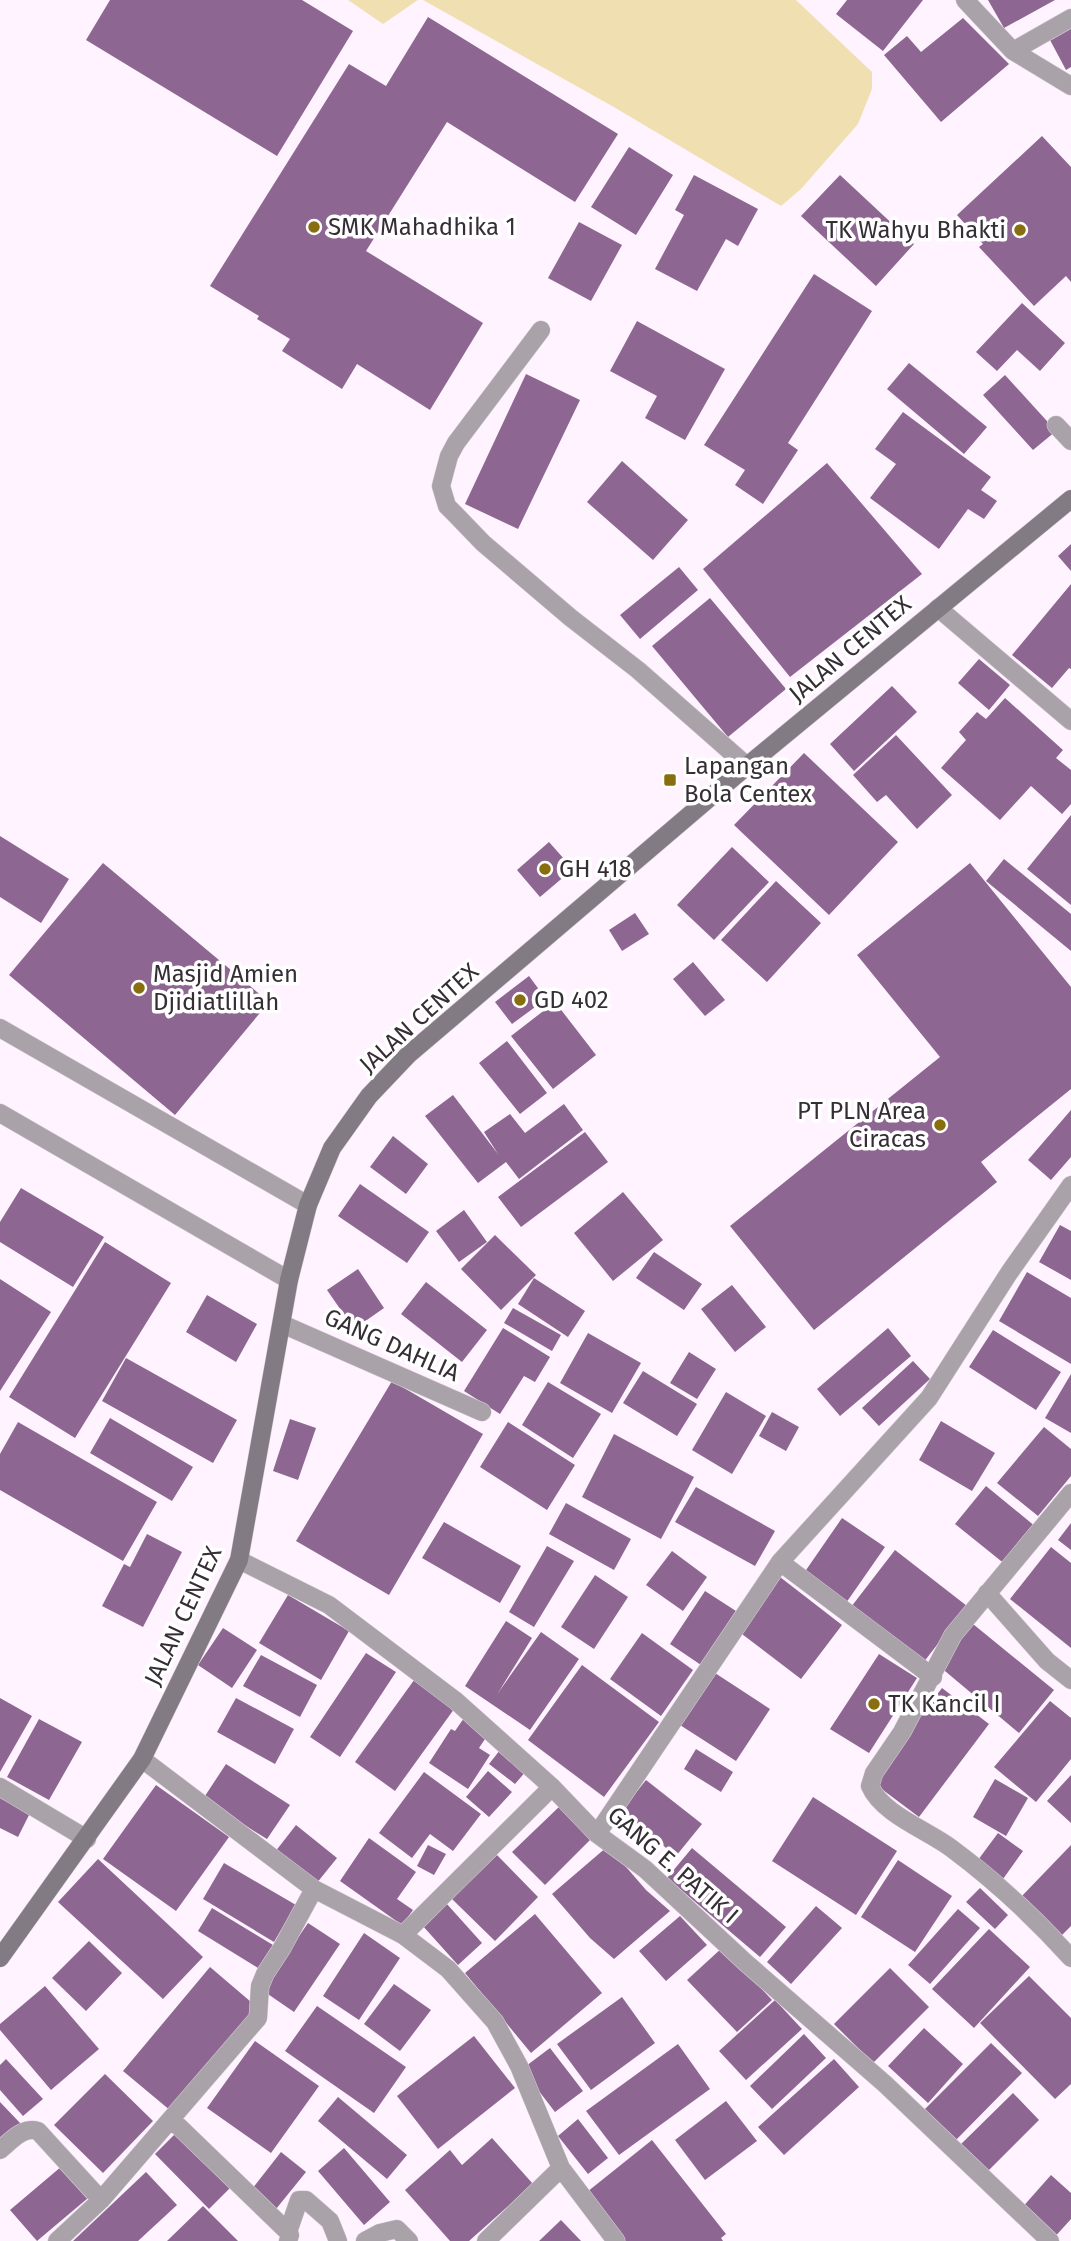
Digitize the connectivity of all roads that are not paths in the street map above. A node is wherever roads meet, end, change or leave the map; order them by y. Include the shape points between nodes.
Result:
1 (965, 0) edge
2 (1071, 18) edge
3 (1013, 51) junction
4 (1071, 86) edge
5 (541, 330) dead end
6 (1056, 425) dead end
7 (1071, 440) edge
8 (1071, 499) edge
9 (937, 608) junction
10 (1071, 722) edge
11 (747, 766) junction
12 (0, 1028) edge
13 (0, 1114) edge
14 (1071, 1185) edge
15 (307, 1205) junction
16 (289, 1280) junction
17 (282, 1324) junction
18 (482, 1412) dead end
19 (1071, 1493) edge
20 (239, 1560) junction
21 (779, 1562) junction
22 (987, 1593) junction
23 (933, 1676) junction
24 (1071, 1680) edge
25 (142, 1759) junction
26 (0, 1787) edge
27 (552, 1787) junction
28 (597, 1833) junction
29 (87, 1839) junction
30 (314, 1889) junction
31 (403, 1935) junction
32 (0, 1958) edge
33 (1071, 1958) edge
34 (171, 2119) junction
35 (0, 2150) edge
36 (561, 2168) junction
37 (101, 2200) junction
38 (288, 2236) edge
39 (57, 2241) edge
40 (338, 2241) edge
41 (365, 2241) edge
42 (409, 2241) edge
43 (486, 2241) edge
44 (616, 2241) edge
45 (1050, 2241) edge

1 - 3 street
2 - 3 street
3 - 4 street
5 - 11 street via 449,456 441,486 447,506 483,542
6 - 7 street
8 - 9 street, JALAN CENTEX
9 - 10 street
9 - 11 street, JALAN CENTEX
11 - 15 street, JALAN CENTEX via 389,1073 332,1148
12 - 15 street
13 - 16 street
14 - 21 street via 929,1398
15 - 16 street, JALAN CENTEX
16 - 17 street, JALAN CENTEX
17 - 18 street, GANG DAHLIA
17 - 20 street, JALAN CENTEX
19 - 22 street
20 - 25 street, JALAN CENTEX
20 - 27 street, GANG E. PATIK I via 353,1622 456,1701
21 - 23 street
21 - 28 street
22 - 23 street via 953,1635
22 - 24 street
23 - 33 street via 870,1780 872,1791 884,1805 950,1847
25 - 29 street, JALAN CENTEX
25 - 30 street
26 - 29 street
27 - 28 street, GANG E. PATIK I
27 - 31 street
28 - 45 street, GANG E. PATIK I via 645,1869 885,2084
29 - 32 street, JALAN CENTEX
30 - 31 street
30 - 34 street via 265,1974 258,2018
31 - 36 street via 448,1969 495,2022 519,2066
34 - 37 street
34 - 38 street
35 - 37 street via 26,2130 38,2131
36 - 43 street
36 - 44 street
37 - 39 street
38 - 40 street via 299,2200 306,2200 330,2221
41 - 42 street via 397,2229

